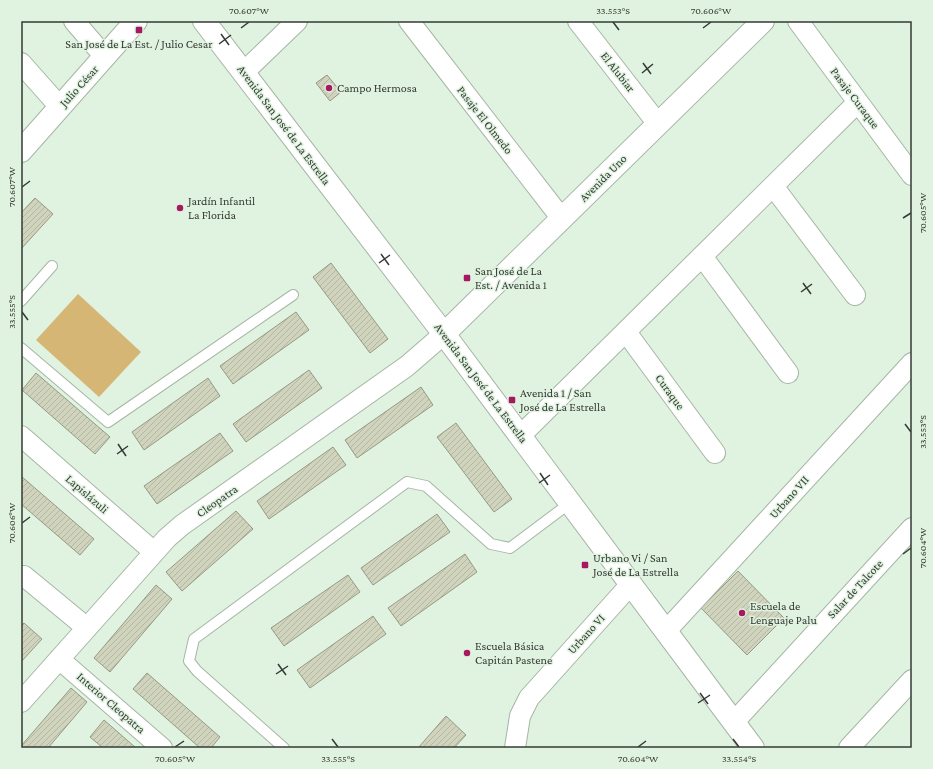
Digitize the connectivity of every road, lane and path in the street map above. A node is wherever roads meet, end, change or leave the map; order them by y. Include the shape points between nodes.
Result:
1 (74, 21) edge
2 (136, 21) edge
3 (204, 21) edge
4 (297, 21) edge
5 (409, 21) edge
6 (578, 21) edge
7 (798, 21) edge
8 (756, 24) edge
9 (105, 57) junction
10 (21, 63) edge
11 (244, 72) junction
12 (858, 102) junction
13 (60, 107) junction
14 (658, 124) junction
15 (21, 151) edge
16 (912, 175) edge
17 (774, 186) junction
18 (562, 219) junction
19 (702, 256) junction
20 (52, 266) dead end
21 (293, 294) dead end
22 (856, 295) dead end
23 (21, 301) edge
24 (626, 332) junction
25 (444, 334) junction
26 (21, 348) edge
27 (912, 363) edge
28 (788, 373) dead end
29 (21, 436) edge
30 (520, 436) junction
31 (714, 453) dead end
32 (570, 503) junction
33 (912, 528) edge
34 (154, 552) junction
35 (22, 572) edge
36 (631, 584) junction
37 (86, 628) junction
38 (666, 631) junction
39 (59, 659) junction
40 (912, 680) edge
41 (21, 702) edge
42 (734, 722) junction
43 (162, 748) edge
44 (284, 748) edge
45 (515, 748) edge
46 (753, 748) edge
47 (849, 748) edge

1 - 9 street
2 - 9 main road, Julio César
3 - 11 main road, Avenida San José de La Estrella
4 - 11 street
5 - 18 street, Pasaje El Olmedo
6 - 14 street, El Alubiar
7 - 12 street, Pasaje Curaque
8 - 14 main road, Avenida Uno
9 - 13 main road, Julio César
10 - 13 street
11 - 25 main road, Avenida San José de La Estrella
12 - 16 street, Pasaje Curaque
12 - 17 street
13 - 15 main road, Julio César
14 - 18 main road, Avenida Uno
17 - 19 street
17 - 22 street
18 - 25 main road, Avenida Uno
19 - 24 street
19 - 28 street
20 - 23 lane
21 - 26 lane via 108,422
24 - 30 street
24 - 31 street, Curaque
25 - 30 main road, Avenida San José de La Estrella
25 - 34 street, Cleopatra via 407,366 182,525
27 - 38 street, Urbano VII
29 - 34 street, Lapislázuli
30 - 32 main road, Avenida San José de La Estrella
32 - 36 main road, Avenida San José de La Estrella
32 - 44 lane via 510,548 490,544 426,486 407,482 194,639 189,661 197,672
33 - 42 street, Salar de Talcote
34 - 37 street, Cleopatra
35 - 37 street
36 - 38 main road, Avenida San José de La Estrella
36 - 45 street, Urbano VI via 528,698 520,716
37 - 39 street, Cleopatra
38 - 42 main road, Avenida San José de La Estrella
39 - 41 street, Cleopatra
39 - 43 street, Interior Cleopatra
40 - 47 street
42 - 46 main road, Avenida San José de La Estrella

